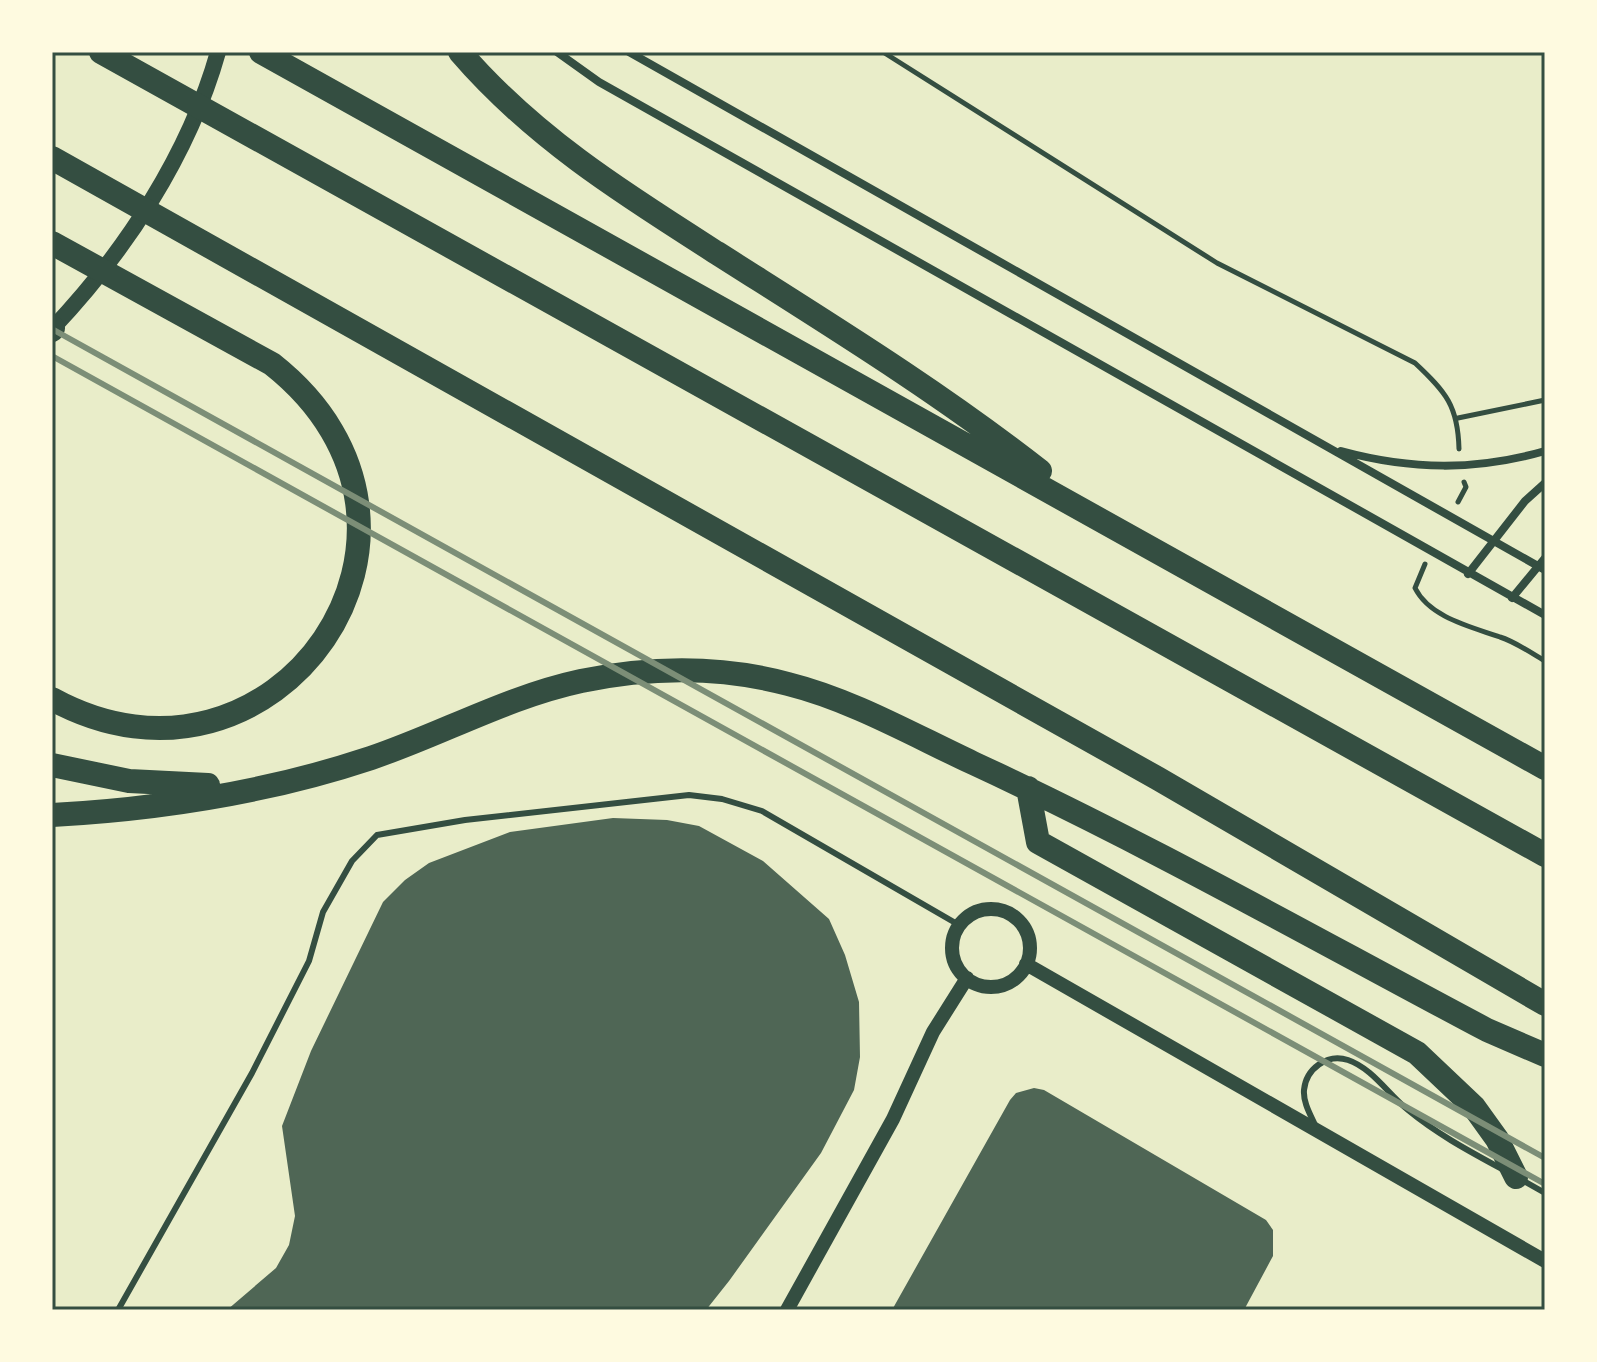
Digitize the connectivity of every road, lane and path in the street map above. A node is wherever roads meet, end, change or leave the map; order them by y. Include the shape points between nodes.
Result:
1 (101, 52) edge
2 (218, 52) edge
3 (261, 52) edge
4 (460, 52) edge
5 (557, 52) edge
6 (629, 52) edge
7 (883, 52) edge
8 (52, 158) edge
9 (52, 243) edge
10 (52, 329) edge
11 (1545, 400) edge
12 (1458, 418) junction
13 (1329, 448) junction
14 (1545, 451) edge
15 (1460, 466) junction
16 (1545, 483) edge
17 (1092, 513) junction
18 (1494, 539) junction
19 (1545, 558) edge
20 (1426, 560) dead end
21 (1541, 568) edge
22 (1468, 574) junction
23 (1512, 598) junction
24 (1545, 615) edge
25 (1545, 661) edge
26 (52, 699) edge
27 (52, 765) edge
28 (1545, 768) edge
29 (279, 783) junction
30 (1028, 788) junction
31 (52, 815) edge
32 (1545, 855) edge
33 (959, 925) junction
34 (1026, 964) junction
35 (967, 978) junction
36 (1545, 1004) edge
37 (1545, 1055) edge
38 (1320, 1135) junction
39 (1516, 1177) junction
40 (1545, 1193) edge
41 (1545, 1261) edge
42 (118, 1310) edge
43 (787, 1310) edge

1 - 32 highway
2 - 10 main road via 165,176 95,281
3 - 17 highway
4 - 17 highway via 508,104 581,164 925,386
5 - 22 street via 599,82
6 - 13 street
7 - 12 path via 1217,263 1415,363 1441,387
8 - 36 highway via 1157,778
9 - 26 highway via 272,364 299,386 339,440 352,472 360,539 355,573 328,634 307,661 253,703 188,727 153,729 118,726
11 - 12 path
12 - 15 path
13 - 15 street via 1417,467
13 - 18 street
14 - 15 street
16 - 18 street
17 - 28 highway
18 - 21 street
18 - 22 street
19 - 21 street
20 - 25 path via 1415,588 1419,597 1472,630 1502,637
21 - 23 street
22 - 23 street
23 - 24 street
27 - 29 highway via 179,785
29 - 30 highway via 375,757 540,691 624,675 693,671 813,691
29 - 31 highway via 170,803
30 - 37 highway via 1487,1030
30 - 39 highway via 1038,842 1417,1053 1474,1107
33 - 34 street via 980,910 993,908 1016,917 1029,939
33 - 35 street via 952,953
33 - 42 lane via 762,811 722,799 689,795 377,835 352,861 323,912 309,961 252,1073
34 - 35 street via 1000,986
34 - 38 street
35 - 43 street via 933,1032 893,1119
38 - 39 lane via 1305,1103 1307,1079 1323,1061 1335,1057 1370,1074 1424,1123
38 - 41 street
39 - 40 lane

